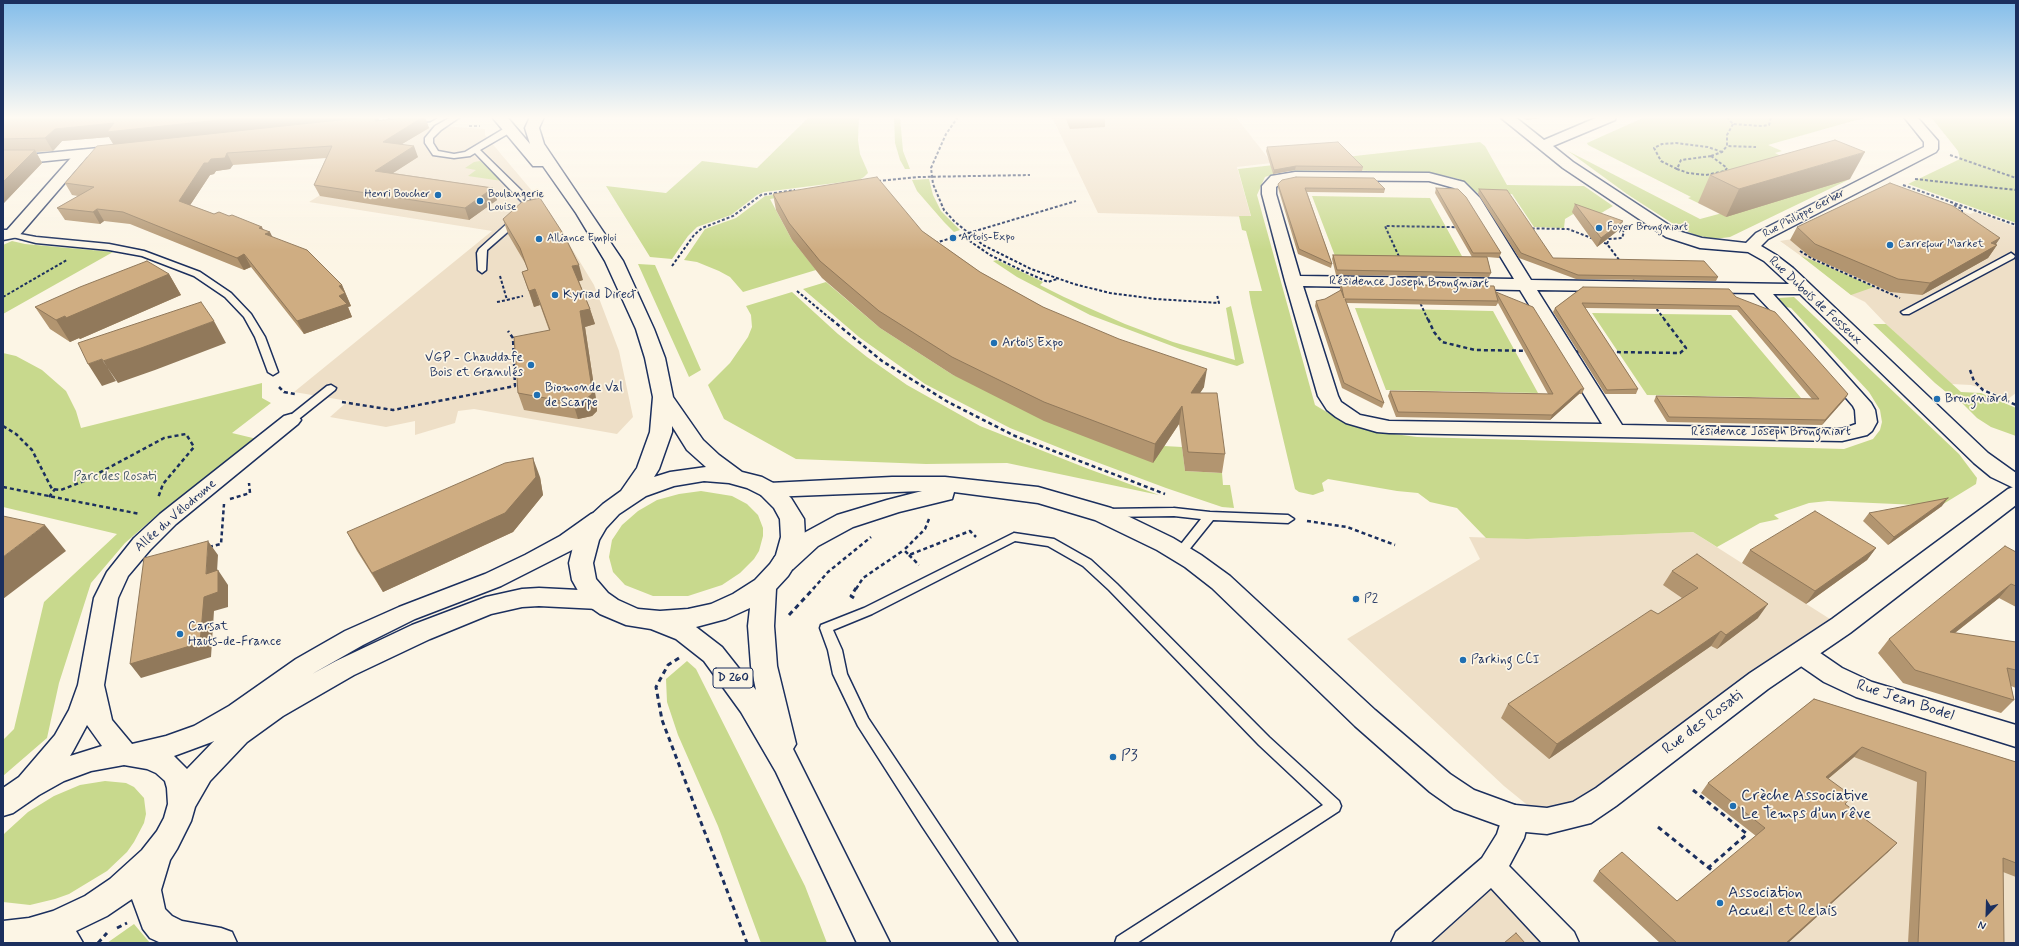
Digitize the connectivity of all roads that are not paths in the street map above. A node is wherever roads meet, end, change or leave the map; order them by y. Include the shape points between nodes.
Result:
1 (75, 161) edge
2 (487, 161) edge
3 (537, 161) edge
4 (548, 161) edge
5 (1564, 161) edge
6 (1907, 161) edge
7 (559, 180) junction
8 (8, 234) edge
9 (1752, 248) junction
10 (2011, 256) dead end
11 (482, 270) dead end
12 (1293, 280) junction
13 (1525, 284) junction
14 (1758, 288) junction
15 (1805, 289) junction
16 (1906, 312) dead end
17 (273, 372) dead end
18 (331, 388) dead end
19 (663, 397) junction
20 (291, 420) joint
21 (1615, 430) junction
22 (736, 477) junction
23 (2016, 482) edge
24 (769, 490) junction
25 (995, 490) junction
26 (2016, 494) edge
27 (631, 495) junction
28 (1103, 514) junction
29 (603, 516) junction
30 (1210, 516) junction
31 (1288, 519) road end
32 (1180, 553) junction
33 (784, 563) junction
34 (764, 586) junction
35 (598, 600) junction
36 (651, 620) junction
37 (1801, 653) junction
38 (91, 685) junction
39 (2016, 736) edge
40 (129, 755) junction
41 (787, 764) junction
42 (13, 796) edge
43 (182, 804) junction
44 (1515, 818) junction
45 (160, 850) junction
46 (1492, 868) junction
47 (13, 936) edge
48 (67, 943) edge
49 (221, 943) edge
50 (874, 943) edge
51 (1010, 943) edge
52 (1123, 943) edge
53 (1407, 943) edge
54 (1563, 943) edge

1 - 8 street
2 - 11 lane via 529,206 483,249
3 - 7 main road
4 - 7 main road
5 - 9 street, Rue Dubois de Fosseux via 1669,232 1691,241
6 - 9 street, Rue Philippe Gerber via 1762,236 1754,242
7 - 19 main road via 614,261 650,344
8 - 17 lane via 140,253 197,274 221,289 250,319 260,337
9 - 15 street, Rue Dubois de Fosseux via 1770,258
10 - 16 lane
12 - 13 street, Résidence Joseph Brongniart
12 - 13 street, Résidence Joseph Brongniart via 1268,194 1272,182 1282,177 1295,176 1429,177 1453,182 1469,193
12 - 21 street, Résidence Joseph Brongniart via 1328,396 1334,406 1353,419 1389,427
13 - 14 street, Résidence Joseph Brongniart
13 - 21 street, Résidence Joseph Brongniart
14 - 15 street, Résidence Joseph Brongniart
14 - 21 street, Résidence Joseph Brongniart via 1861,404 1867,416 1865,427 1860,431 1842,435
15 - 23 street, Rue Dubois de Fosseux via 1981,458
18 - 20 lane
19 - 22 main road via 695,445
19 - 27 main road via 658,446 648,469
20 - 38 street, Allée du Vélodrome via 162,518 130,557 112,584 103,611
22 - 24 main road
22 - 27 main road via 704,474 679,477 654,484
24 - 25 main road via 945,484
24 - 33 main road via 787,508 793,525 792,544
25 - 28 main road, Rue des Rosati via 1060,500
25 - 33 main road via 934,496 864,514 810,540
26 - 37 main road, Rue des Rosati
27 - 29 main road
28 - 30 lane via 1147,511
28 - 32 main road, Rue des Rosati
29 - 35 main road via 587,539 581,563 584,580
29 - 40 street via 568,542 533,562 407,613 354,638 305,666 238,714 202,734 168,747
30 - 31 lane
30 - 32 lane
32 - 44 main road, Rue des Rosati via 1237,596 1364,718 1440,783 1464,800
33 - 34 main road
34 - 36 main road via 734,605 707,615 679,620
34 - 41 main road, D 260 via 761,626 764,666
35 - 36 main road via 622,613
35 - 43 street via 539,597 486,606 420,632 345,668 279,704 238,734 200,773
36 - 41 main road, D 260 via 684,632 714,654 736,682
37 - 39 street, Rue Jean Bodel via 1833,675 1865,690
37 - 44 main road, Rue des Rosati via 1760,680 1606,798 1580,814 1547,821
38 - 40 street, Allée du Vélodrome via 100,724
38 - 42 street, Allée du Vélodrome via 81,712 64,743
40 - 42 street via 90,760 66,768
40 - 43 street via 151,758 172,769 181,788
41 - 50 main road, D 260
43 - 45 street via 173,831
44 - 46 street via 1510,838
45 - 47 street via 132,880 96,906 63,922
45 - 49 street via 148,879 147,895 154,919 161,927 174,934
46 - 53 street
46 - 54 street
47 - 48 street
51 - 52 lane via 863,722 840,674 836,650 826,628 868,611 1014,538 1026,538 1050,542 1087,564 1264,741 1334,806

